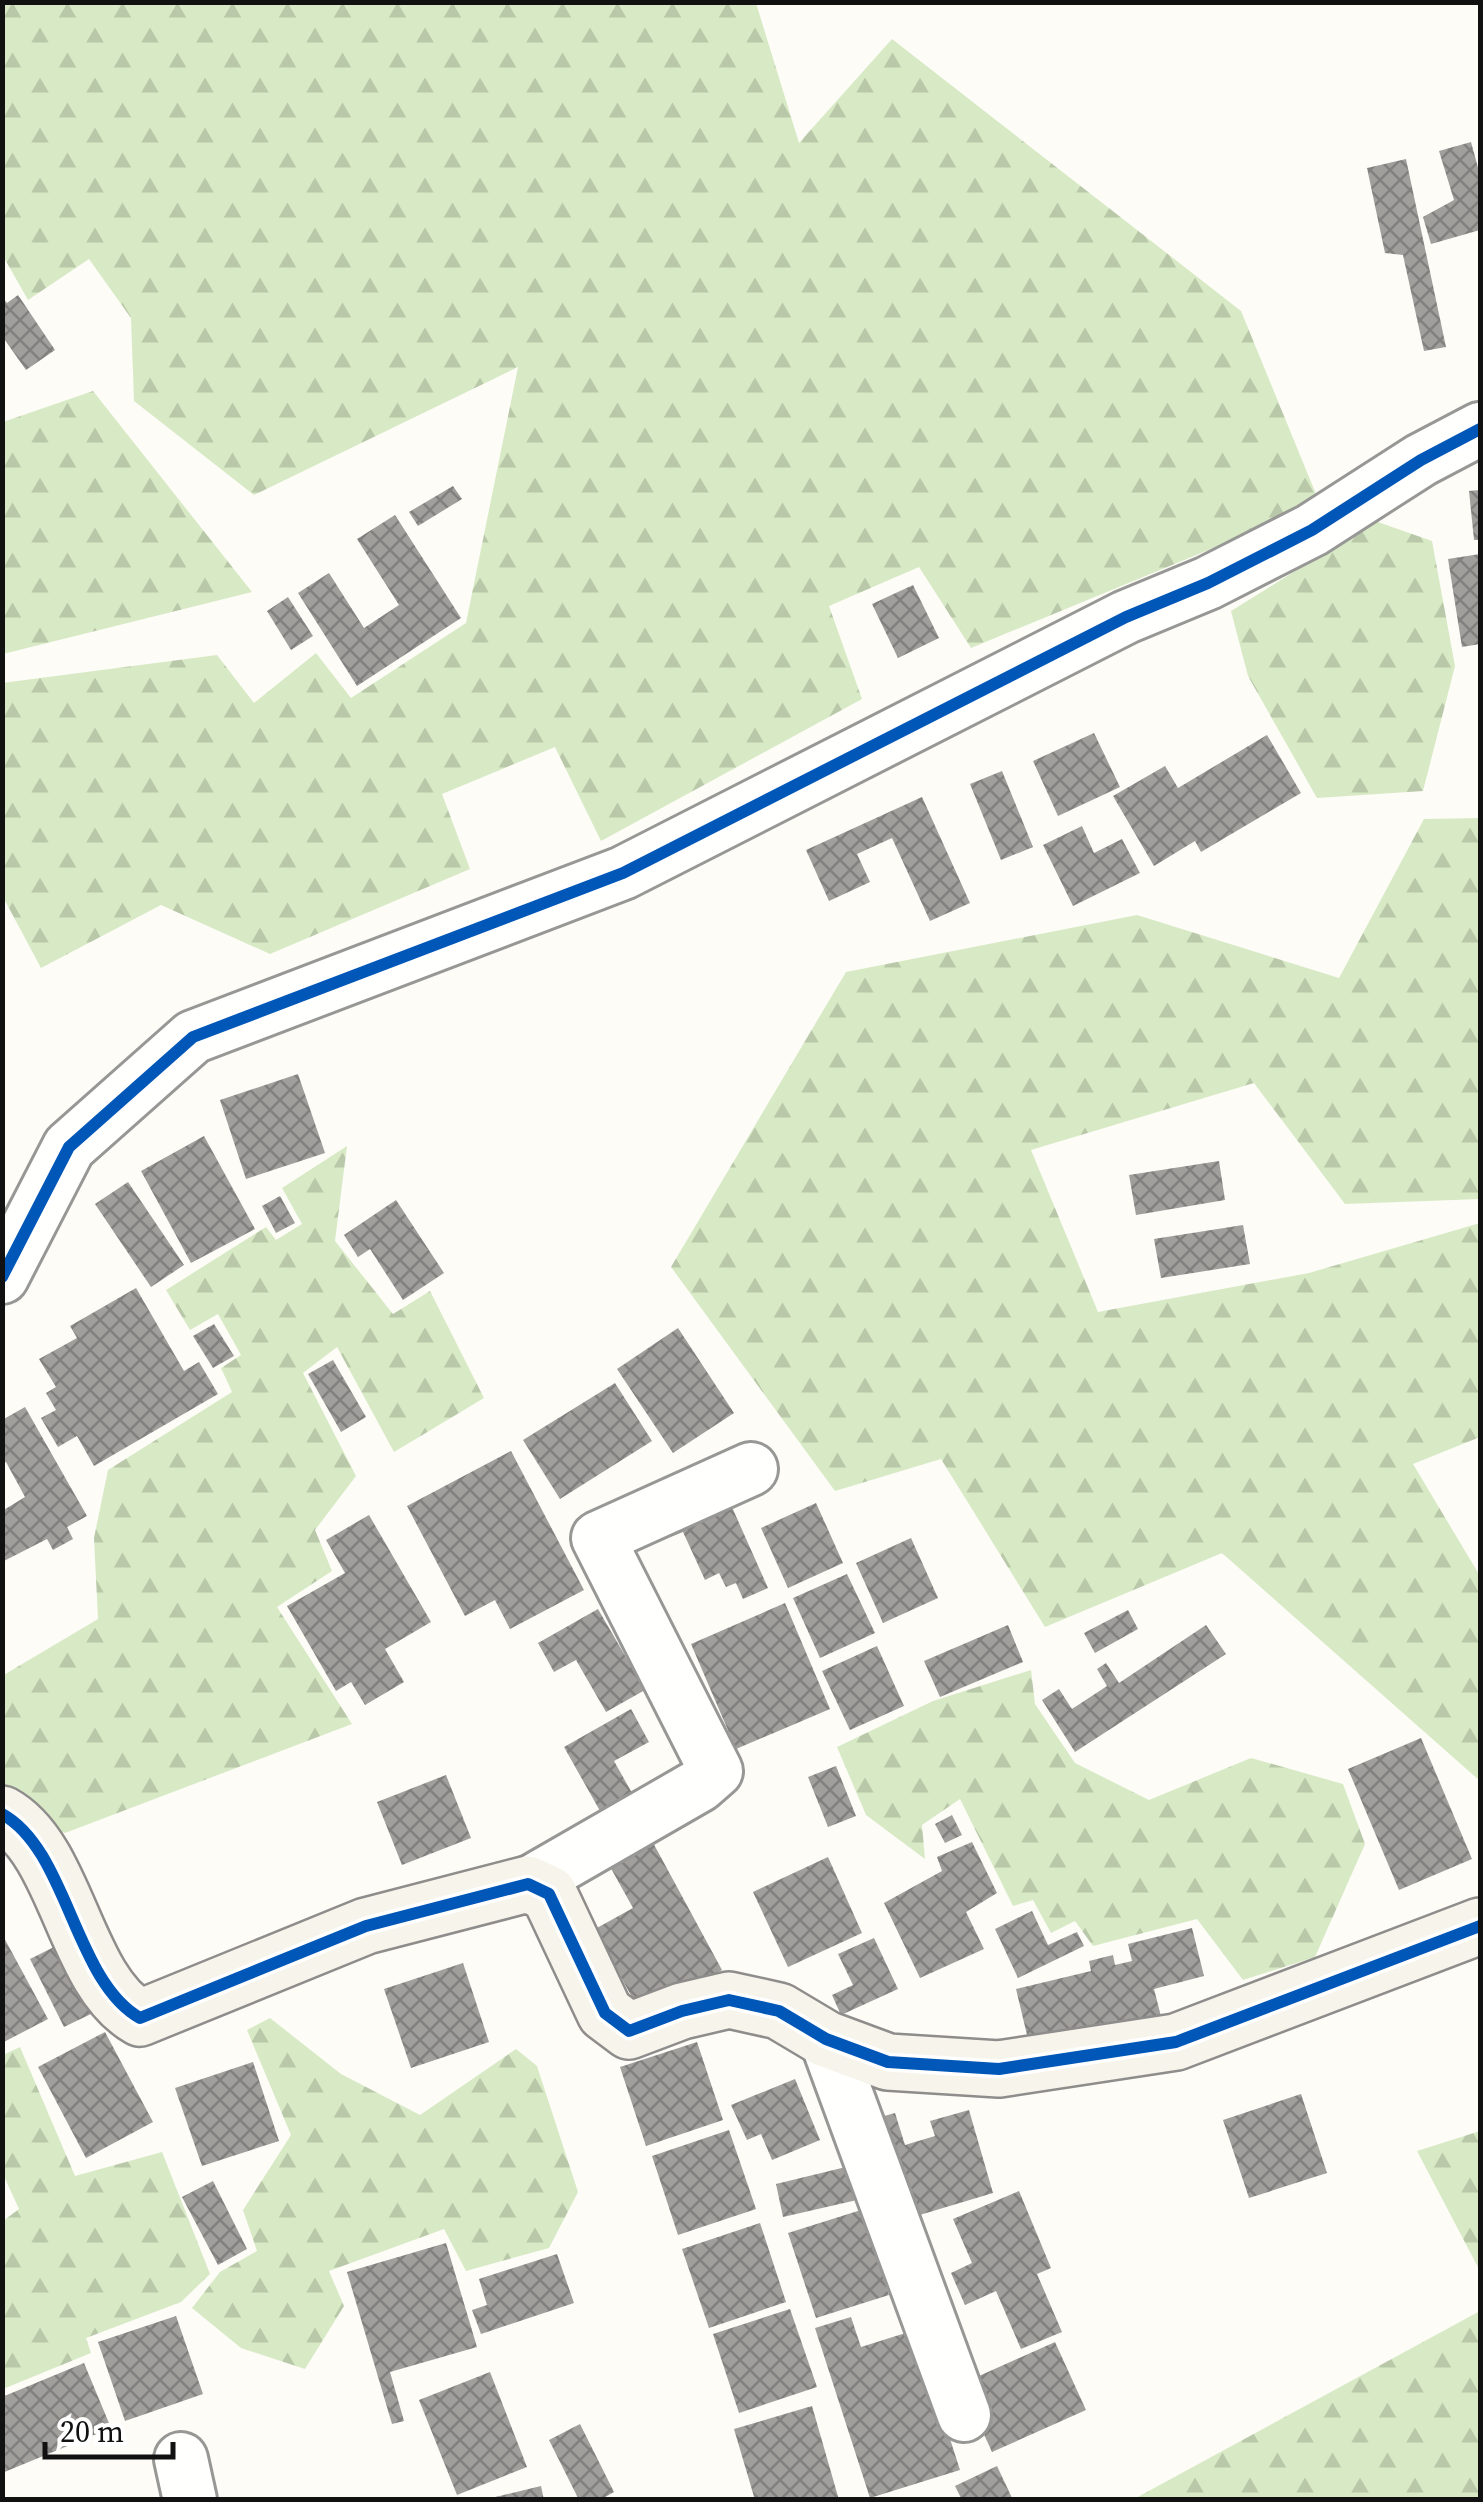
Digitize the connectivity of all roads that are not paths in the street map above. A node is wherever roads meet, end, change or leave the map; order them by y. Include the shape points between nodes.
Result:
1 (1480, 429) edge
2 (2, 1277) edge
3 (751, 1468) dead end
4 (2, 1814) edge
5 (528, 1884) junction
6 (1480, 1926) edge
7 (826, 2039) junction
8 (964, 2415) dead end

1 - 2 street via 1312,530 1126,617 623,874 194,1037 68,1147
3 - 5 street via 598,1538 716,1771
4 - 5 street via 42,1854 93,1962 122,2008 140,2018 366,1926
5 - 7 street via 549,1894 605,2014 629,2031 729,2000 779,2011
6 - 7 street via 1176,2042 999,2069 888,2062
7 - 8 street

